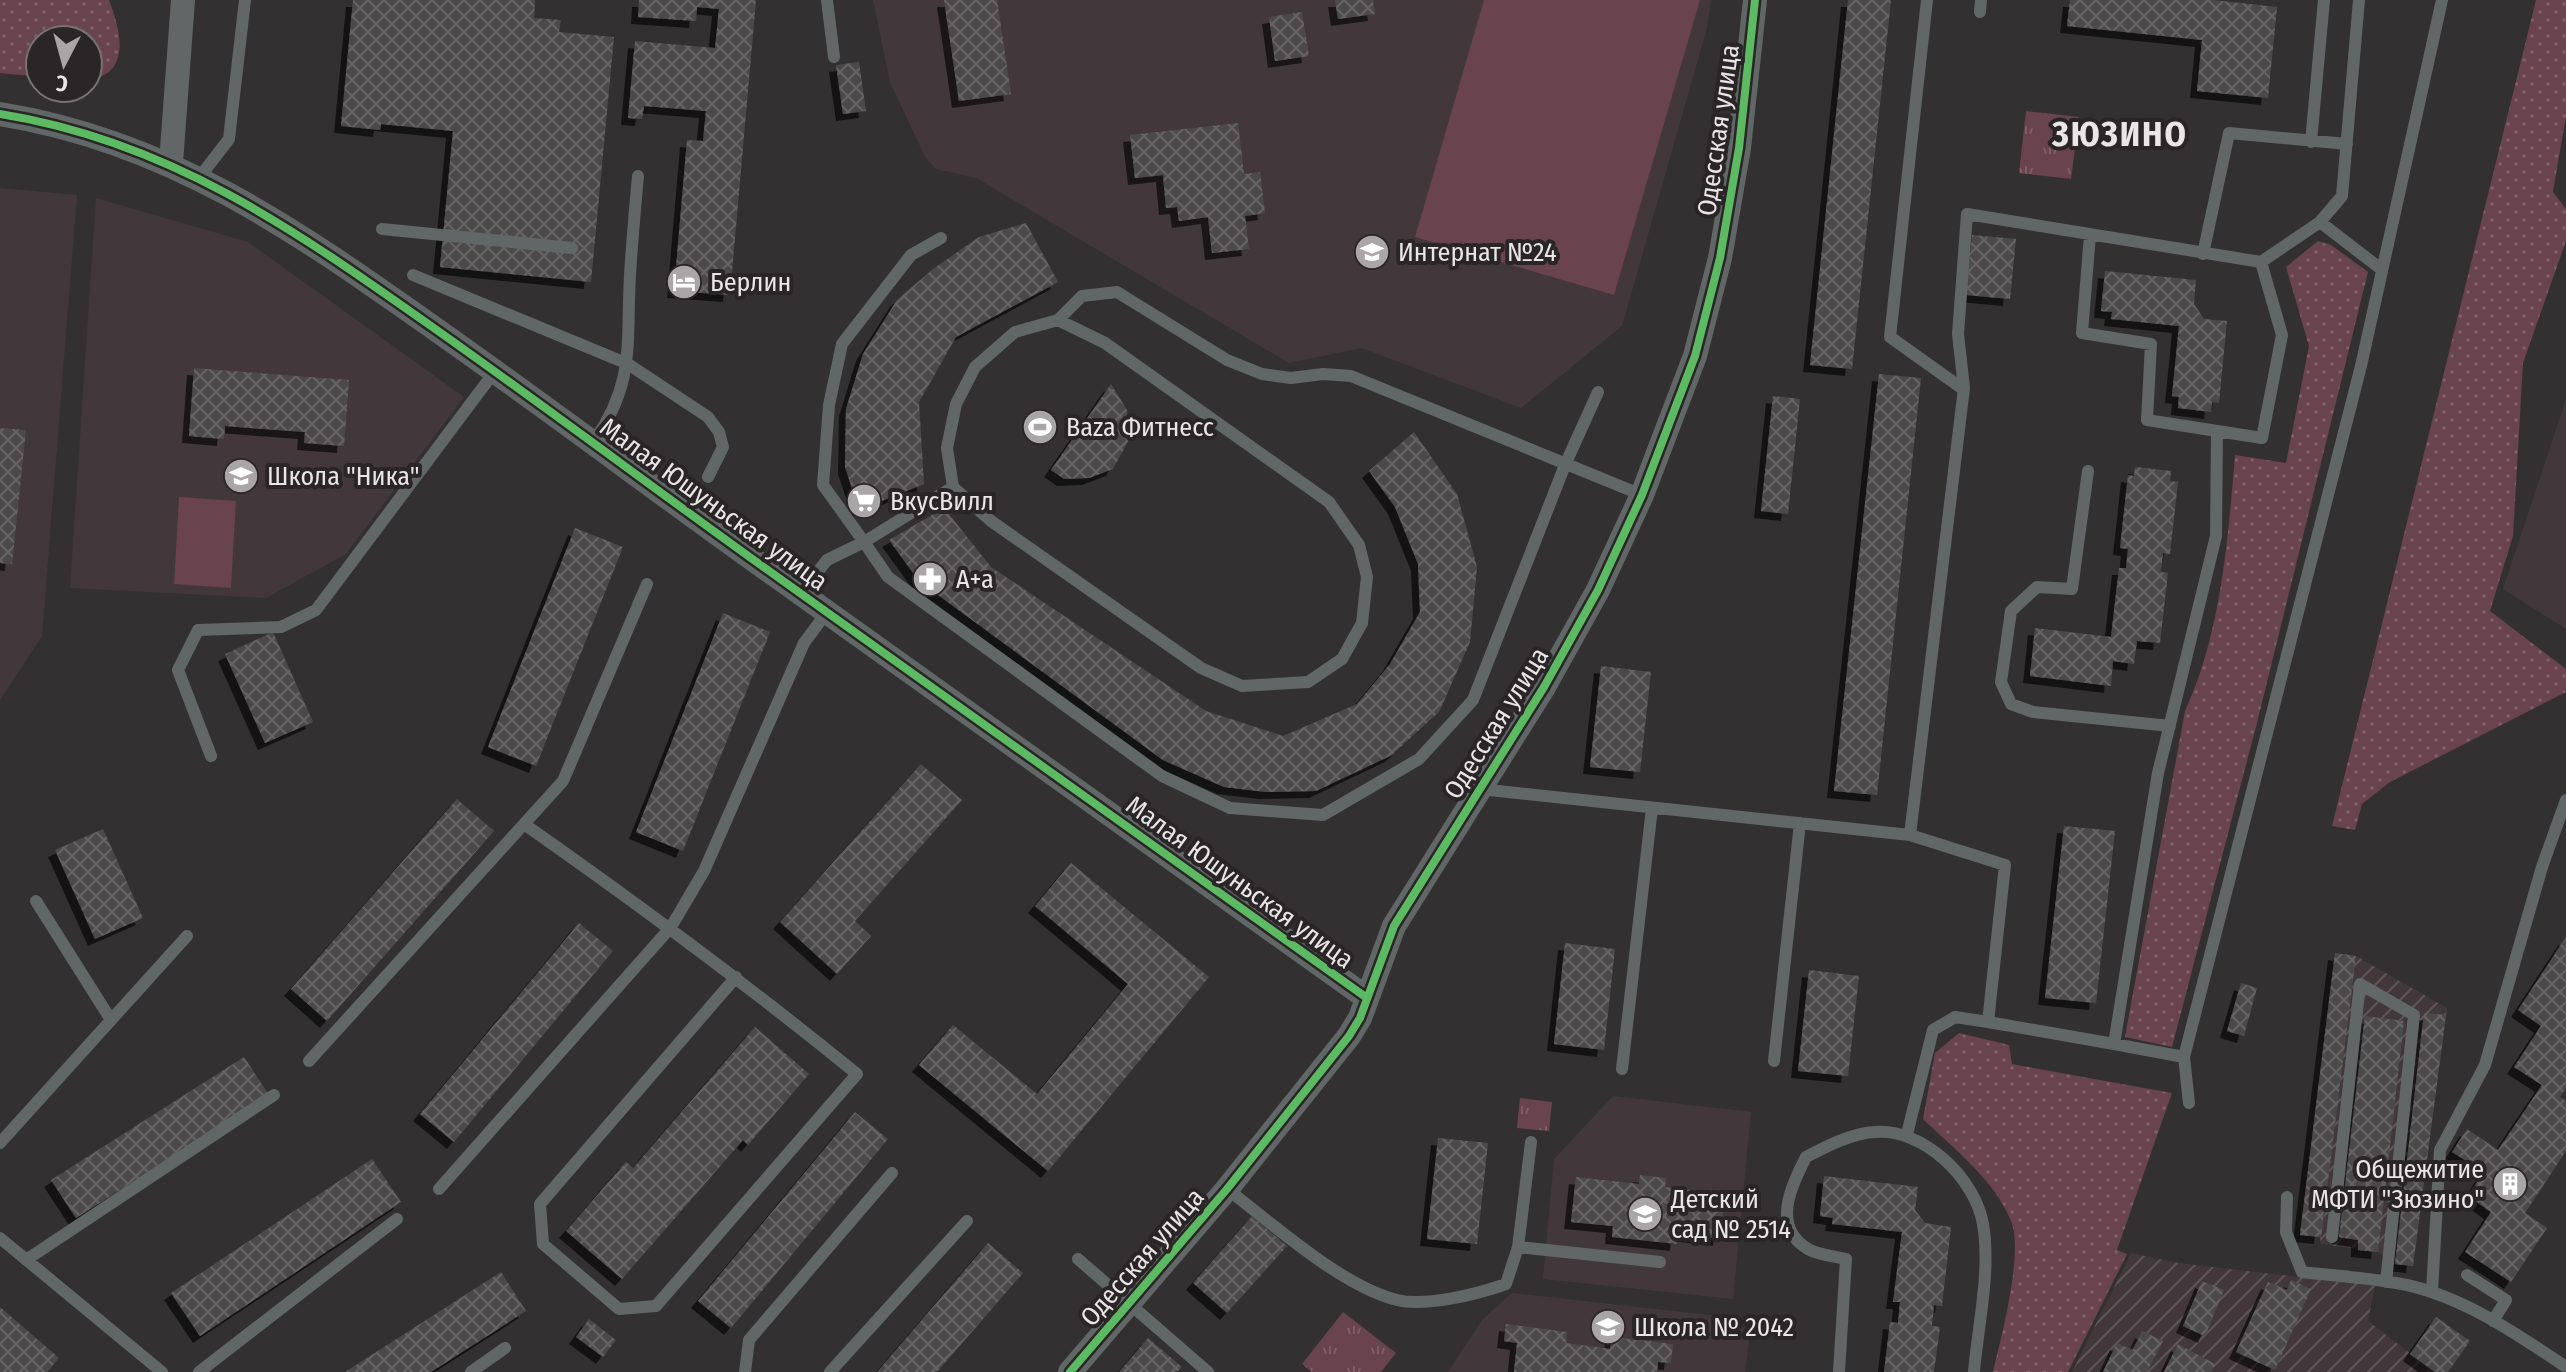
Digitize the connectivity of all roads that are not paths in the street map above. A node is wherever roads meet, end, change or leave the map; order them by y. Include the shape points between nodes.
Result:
1 (183, 0) edge
2 (245, 0) edge
3 (827, 0) edge
4 (1755, 0) edge
5 (1927, 0) edge
6 (2324, 0) edge
7 (2359, 0) edge
8 (2442, 0) edge
9 (834, 57) dead end
10 (0, 114) edge
11 (2311, 142) junction
12 (2347, 144) junction
13 (171, 163) junction
14 (638, 176) dead end
15 (199, 178) junction
16 (2320, 222) junction
17 (382, 229) dead end
18 (2090, 235) junction
19 (941, 238) dead end
20 (572, 248) dead end
21 (2203, 254) junction
22 (2261, 262) junction
23 (2381, 269) junction
24 (413, 275) dead end
25 (1058, 320) junction
26 (628, 364) junction
27 (495, 371) junction
28 (1963, 389) junction
29 (1598, 392) dead end
30 (2217, 431) junction
31 (594, 441) junction
32 (1565, 465) junction
33 (2088, 471) dead end
34 (708, 477) dead end
35 (953, 487) junction
36 (1642, 495) junction
37 (864, 542) junction
38 (647, 584) dead end
39 (801, 593) junction
40 (827, 612) junction
41 (2170, 726) junction
42 (211, 756) dead end
43 (1480, 789) junction
44 (2566, 800) edge
45 (1652, 808) junction
46 (1800, 823) junction
47 (524, 824) junction
48 (1910, 835) junction
49 (36, 901) dead end
50 (671, 927) junction
51 (187, 936) dead end
52 (736, 977) junction
53 (1367, 998) junction
54 (111, 1020) junction
55 (1988, 1022) junction
56 (2114, 1044) junction
57 (2184, 1057) junction
58 (309, 1061) dead end
59 (1774, 1061) dead end
60 (1622, 1069) dead end
61 (274, 1095) dead end
62 (2189, 1103) dead end
63 (1907, 1134) junction
64 (1531, 1142) dead end
65 (0, 1143) edge
66 (892, 1173) dead end
67 (439, 1189) dead end
68 (1227, 1189) junction
69 (2287, 1197) dead end
70 (397, 1219) dead end
71 (967, 1221) dead end
72 (2332, 1237) dead end
73 (0, 1238) edge
74 (1518, 1247) junction
75 (1078, 1259) dead end
76 (26, 1260) junction
77 (1660, 1262) dead end
78 (2467, 1275) dead end
79 (2386, 1282) junction
80 (2432, 1292) junction
81 (1128, 1302) junction
82 (2493, 1321) junction
83 (505, 1348) dead end
84 (2566, 1367) edge
85 (162, 1372) edge
86 (199, 1372) edge
87 (471, 1372) edge
88 (745, 1372) edge
89 (830, 1372) edge
90 (1070, 1372) edge
91 (1208, 1372) edge
92 (1839, 1372) edge
93 (1974, 1372) edge

1 - 13 street
2 - 15 lane via 229,139
3 - 9 lane
4 - 36 street, Одесская улица via 1739,148 1720,258 1695,356
5 - 28 lane via 1890,337
6 - 11 lane
7 - 12 lane
8 - 23 lane
10 - 13 street, Малая Юшуньская улица via 66,126
11 - 12 lane
11 - 21 lane via 2229,133
12 - 16 lane via 2342,196
13 - 15 street, Малая Юшуньская улица
14 - 26 lane
15 - 27 street, Малая Юшуньская улица via 285,224
16 - 22 lane
16 - 23 lane
17 - 20 lane
18 - 21 lane
18 - 28 lane via 1967,214 1958,334
18 - 30 lane via 2082,333 2151,344 2147,420
19 - 37 lane via 911,255 842,344 829,405 823,485
21 - 22 lane
22 - 30 lane via 2282,335 2262,438
23 - 57 lane via 2357,382
24 - 26 lane
25 - 32 lane via 1082,296 1117,292 1227,360 1277,376 1351,376
25 - 35 lane via 1015,332 975,367 956,404 947,448
25 - 35 lane via 1105,343 1329,502 1359,545 1367,577 1362,623 1342,659 1308,682 1242,686 1228,680 1201,668 991,521
26 - 31 lane via 613,414
26 - 34 lane via 708,417 719,432 723,447
27 - 31 street, Малая Юшуньская улица
27 - 42 lane via 316,610 281,627 198,630 178,670
28 - 48 lane
29 - 32 lane
30 - 41 lane via 2216,536
31 - 39 street, Малая Юшуньская улица
32 - 36 lane
32 - 37 lane via 1473,700 1419,759 1323,815 1230,808 1162,776 888,577
33 - 41 lane via 2072,589 2037,587 2011,611 2001,682 2011,704 2033,712
35 - 37 lane
36 - 43 street, Одесская улица via 1590,604
37 - 39 lane via 827,560
38 - 47 lane via 563,781
39 - 40 street, Малая Юшуньская улица
40 - 50 lane via 804,643 704,871
40 - 53 street, Малая Юшуньская улица
41 - 56 lane
43 - 45 lane
43 - 53 street, Одесская улица via 1394,926
44 - 80 lane via 2485,1065 2440,1150
45 - 46 lane
45 - 60 lane
46 - 48 lane
46 - 59 lane
47 - 50 lane
47 - 58 lane
48 - 55 lane via 2005,865
49 - 54 lane
50 - 52 lane
50 - 67 lane
51 - 54 lane
52 - 52 lane via 540,1204 543,1244 619,1309 656,1306 857,1074
53 - 68 street, Одесская улица via 1349,1036
54 - 65 lane
55 - 56 lane
55 - 63 lane via 1955,1017 1933,1030
56 - 57 lane
57 - 62 lane
61 - 76 lane
63 - 92 lane via 1874,1131 1806,1157 1786,1207 1789,1230 1809,1249 1846,1259
63 - 93 lane via 1942,1158 1970,1188 1983,1223 1985,1258
64 - 74 lane
66 - 88 lane via 749,1340
68 - 74 lane via 1340,1273 1398,1300 1470,1297 1506,1284
68 - 81 street, Одесская улица
69 - 79 lane via 2286,1232 2302,1272
70 - 86 lane
71 - 89 lane
72 - 79 lane via 2360,984 2414,1015
73 - 76 lane
74 - 77 lane
75 - 81 lane
76 - 85 lane
78 - 82 lane via 2506,1300
79 - 80 lane
80 - 82 lane
81 - 90 street, Одесская улица
81 - 91 lane
82 - 84 lane
83 - 87 lane

